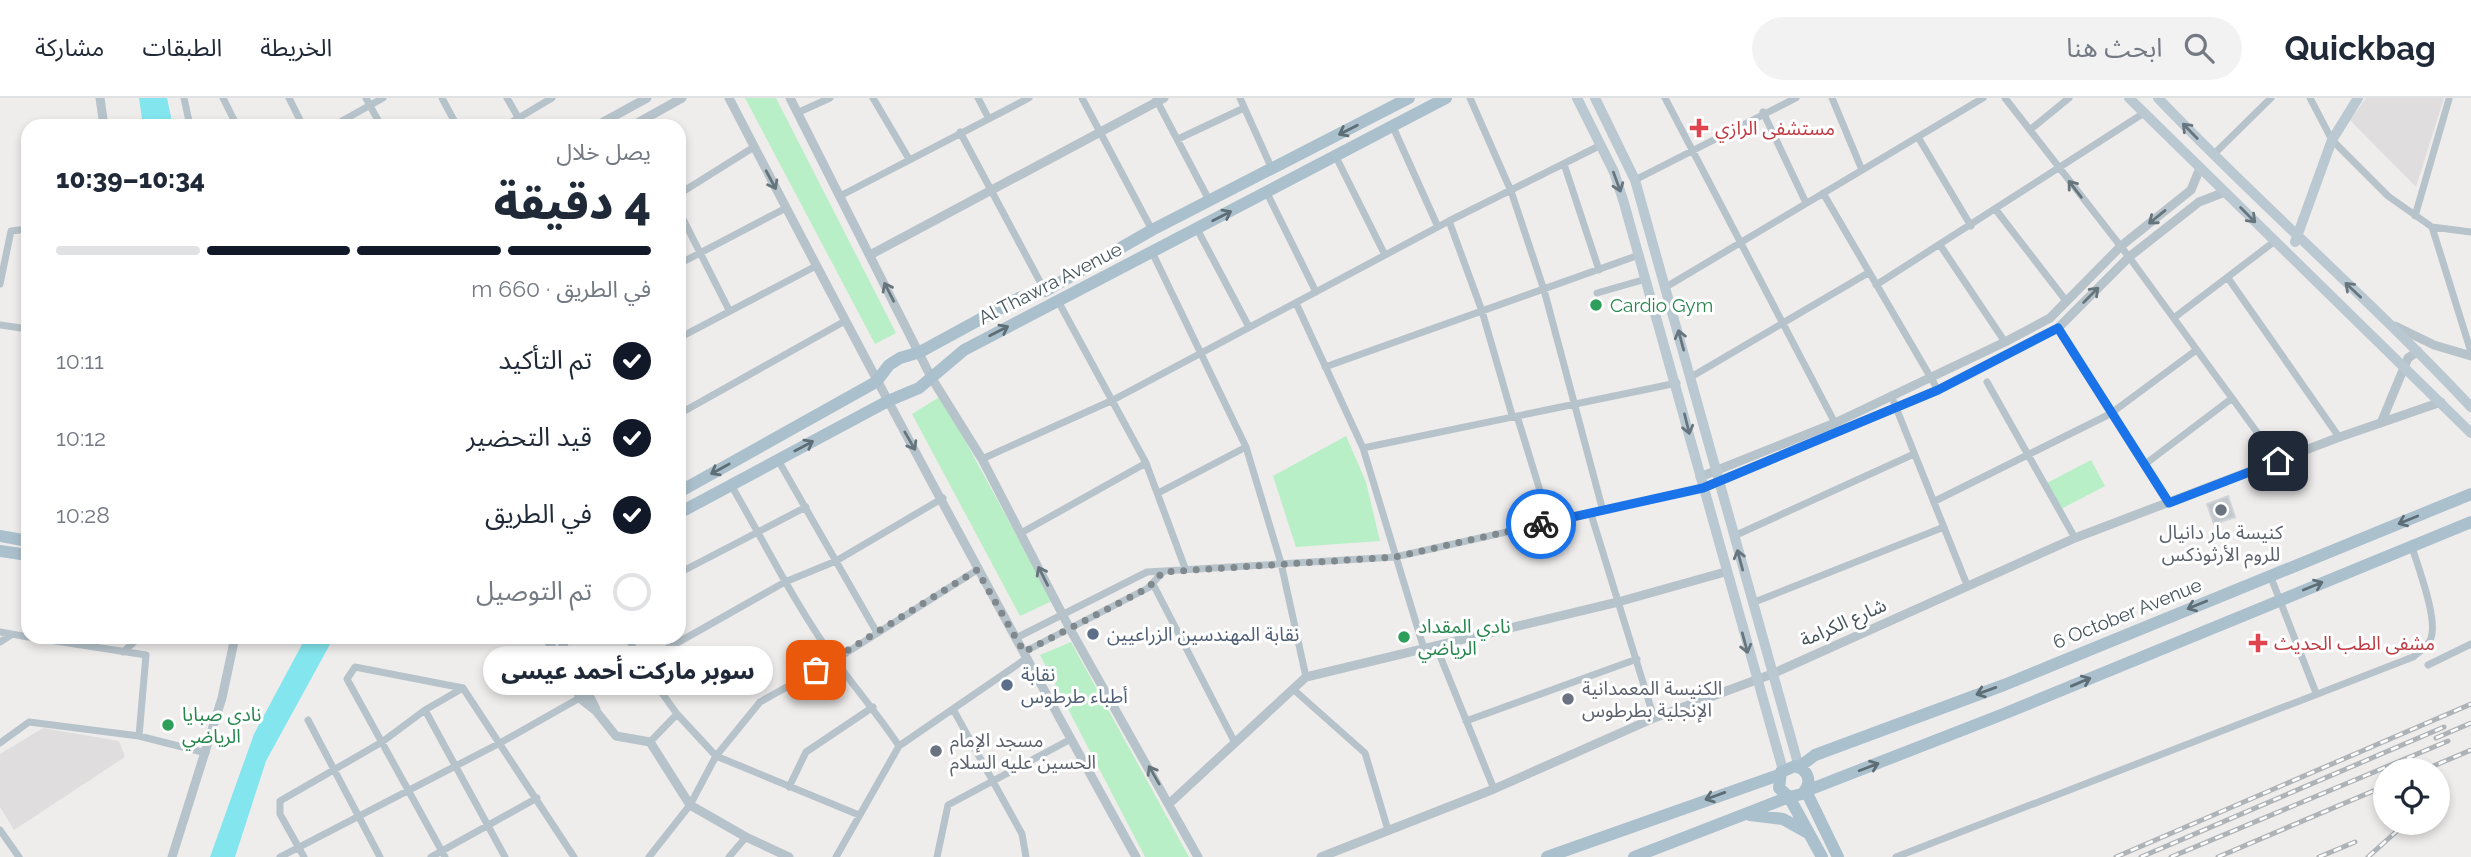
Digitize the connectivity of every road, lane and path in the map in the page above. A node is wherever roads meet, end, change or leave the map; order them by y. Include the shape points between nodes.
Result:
1 (100, 98) edge
2 (184, 98) edge
3 (223, 98) edge
4 (289, 98) edge
5 (383, 98) edge
6 (442, 98) edge
7 (507, 98) edge
8 (552, 98) edge
9 (647, 98) edge
10 (682, 98) edge
11 (729, 98) edge
12 (790, 98) edge
13 (830, 98) edge
14 (873, 98) edge
15 (978, 98) edge
16 (1029, 98) edge
17 (1082, 98) edge
18 (1240, 98) edge
19 (1409, 98) edge
20 (1446, 98) edge
21 (1470, 98) edge
22 (1577, 98) edge
23 (1595, 98) edge
24 (1665, 98) edge
25 (1796, 98) edge
26 (1832, 98) edge
27 (1964, 98) edge
28 (1983, 98) edge
29 (2005, 98) edge
30 (2069, 98) edge
31 (2129, 98) edge
32 (2158, 98) edge
33 (2271, 98) edge
34 (2310, 98) edge
35 (2358, 98) edge
36 (2449, 98) edge
37 (1159, 99) edge
38 (368, 101) edge
39 (1782, 101) edge
40 (1971, 105) junction
41 (1244, 108) junction
42 (1763, 112) junction
43 (797, 113) junction
44 (2144, 113) junction
45 (103, 119) edge
46 (188, 119) edge
47 (234, 119) edge
48 (300, 119) edge
49 (343, 119) edge
50 (377, 119) edge
51 (453, 119) edge
52 (519, 119) joint
53 (609, 119) edge
54 (645, 119) edge
55 (989, 119) junction
56 (1393, 127) junction
57 (2031, 129) junction
58 (960, 132) junction
59 (1099, 132) junction
60 (1917, 137) junction
61 (1178, 139) junction
62 (2332, 140) junction
63 (1601, 145) junction
64 (754, 147) junction
65 (1692, 152) junction
66 (2213, 155) junction
67 (1336, 157) junction
68 (909, 159) junction
69 (1563, 164) junction
70 (2200, 167) junction
71 (1272, 169) junction
72 (2059, 169) junction
73 (1862, 170) junction
74 (1635, 180) junction
75 (990, 188) junction
76 (686, 190) edge
77 (1511, 191) junction
78 (2225, 192) junction
79 (1267, 193) junction
80 (1823, 193) junction
81 (840, 196) junction
82 (1209, 200) junction
83 (1806, 203) junction
84 (786, 208) junction
85 (1996, 210) junction
86 (2415, 216) junction
87 (1449, 221) junction
88 (686, 225) edge
89 (1971, 226) junction
90 (1438, 227) junction
91 (2432, 228) junction
92 (1197, 229) junction
93 (21, 230) edge
94 (1152, 230) junction
95 (2471, 232) edge
96 (2297, 238) junction
97 (1741, 242) junction
98 (2275, 242) junction
99 (1940, 246) junction
100 (2121, 246) junction
101 (1152, 252) junction
102 (700, 253) junction
103 (2290, 254) junction
104 (870, 255) junction
105 (1385, 255) junction
106 (1639, 255) junction
107 (2129, 257) junction
108 (686, 260) edge
109 (816, 266) junction
110 (1599, 270) junction
111 (1868, 273) junction
112 (2228, 278) junction
113 (1646, 279) junction
114 (0, 284) edge
115 (1876, 285) junction
116 (1666, 287) junction
117 (1544, 290) junction
118 (1045, 291) junction
119 (1316, 292) junction
120 (1597, 293) dead end
121 (1058, 300) junction
122 (2067, 302) junction
123 (1296, 303) junction
124 (729, 310) junction
125 (1482, 311) junction
126 (2175, 317) junction
127 (845, 321) junction
128 (2387, 322) junction
129 (1784, 323) junction
130 (0, 325) edge
131 (1249, 327) junction
132 (21, 328) edge
133 (2058, 328) junction
134 (686, 334) edge
135 (2006, 342) junction
136 (2195, 351) junction
137 (2418, 351) junction
138 (920, 352) junction
139 (1198, 353) junction
140 (2471, 354) edge
141 (2405, 366) junction
142 (1325, 367) junction
143 (931, 377) junction
144 (1691, 377) junction
145 (1931, 377) junction
146 (876, 382) junction
147 (1987, 382) dead end
148 (1677, 383) junction
149 (1938, 390) junction
150 (1891, 395) junction
151 (2231, 399) junction
152 (1113, 400) junction
153 (888, 401) junction
154 (2441, 402) junction
155 (1576, 404) junction
156 (2471, 407) edge
157 (1895, 408) junction
158 (686, 410) edge
159 (2110, 414) junction
160 (1515, 416) junction
161 (1835, 423) junction
162 (2381, 423) junction
163 (2471, 433) edge
164 (2339, 437) junction
165 (1245, 447) junction
166 (1363, 448) junction
167 (1914, 454) junction
168 (2028, 455) junction
169 (982, 459) junction
170 (778, 460) junction
171 (2278, 461) junction
172 (1146, 463) junction
173 (2144, 465) junction
174 (1718, 476) junction
175 (1702, 482) junction
176 (731, 485) junction
177 (686, 488) edge
178 (1160, 492) junction
179 (2471, 494) edge
180 (943, 498) junction
181 (1935, 500) junction
182 (2169, 503) junction
183 (806, 506) junction
184 (686, 509) edge
185 (1603, 511) junction
186 (1591, 514) junction
187 (2471, 522) edge
188 (1550, 523) junction
189 (1944, 527) junction
190 (759, 532) junction
191 (1021, 533) junction
192 (0, 536) edge
193 (1734, 536) junction
194 (2075, 538) junction
195 (21, 540) edge
196 (2412, 547) junction
197 (0, 551) edge
198 (21, 554) edge
199 (1395, 557) junction
200 (836, 561) junction
201 (1281, 563) junction
202 (1185, 568) junction
203 (686, 569) edge
204 (977, 570) junction
205 (1163, 572) junction
206 (1725, 572) junction
207 (2270, 575) junction
208 (785, 582) junction
209 (1153, 584) junction
210 (1967, 585) junction
211 (2278, 600) junction
212 (1618, 603) junction
213 (1752, 603) junction
214 (1063, 614) junction
215 (1070, 628) junction
216 (876, 631) junction
217 (0, 632) edge
218 (12, 634) junction
219 (21, 636) edge
220 (686, 638) edge
221 (1016, 638) junction
222 (0, 642) edge
223 (2471, 643) edge
224 (73, 644) edge
225 (132, 644) edge
226 (233, 644) edge
227 (551, 644) edge
228 (562, 644) edge
229 (631, 644) edge
230 (676, 644) edge
231 (1436, 646) junction
232 (1424, 649) junction
233 (123, 652) junction
234 (1026, 655) junction
235 (1637, 659) junction
236 (835, 660) junction
237 (641, 664) junction
238 (2428, 665) dead end
239 (1772, 674) junction
240 (1306, 677) junction
241 (1755, 679) junction
242 (463, 688) junction
243 (1293, 689) junction
244 (2316, 693) junction
245 (585, 696) junction
246 (873, 707) junction
247 (953, 709) junction
248 (425, 710) junction
249 (677, 714) junction
250 (1654, 718) junction
251 (309, 720) dead end
252 (1466, 721) junction
253 (139, 736) junction
254 (1, 739) edge
255 (1071, 739) junction
256 (1234, 741) junction
257 (382, 742) junction
258 (650, 742) junction
259 (500, 743) junction
260 (899, 746) junction
261 (206, 753) junction
262 (716, 756) junction
263 (1799, 767) junction
264 (455, 768) junction
265 (332, 771) junction
266 (1781, 772) junction
267 (994, 779) junction
268 (789, 787) junction
269 (1494, 789) junction
270 (408, 790) junction
271 (1806, 791) junction
272 (1789, 797) junction
273 (537, 798) junction
274 (1170, 803) junction
275 (691, 805) junction
276 (859, 815) junction
277 (1746, 815) junction
278 (358, 817) junction
279 (488, 825) junction
280 (0, 830) edge
281 (1388, 830) junction
282 (746, 837) junction
283 (1813, 839) junction
284 (298, 848) junction
285 (443, 854) edge
286 (19, 857) edge
287 (172, 857) edge
288 (280, 857) edge
289 (304, 857) edge
290 (380, 857) edge
291 (431, 857) edge
292 (505, 857) edge
293 (574, 857) edge
294 (649, 857) edge
295 (729, 857) edge
296 (789, 857) edge
297 (836, 857) edge
298 (937, 857) edge
299 (1026, 857) edge
300 (1136, 857) edge
301 (1198, 857) edge
302 (1321, 857) edge
303 (1547, 857) edge
304 (1634, 857) edge
305 (1822, 857) edge
306 (1838, 857) edge
307 (1896, 857) edge

1 - 45 street
2 - 46 street
3 - 47 street
4 - 48 street
5 - 38 street
6 - 51 street
7 - 52 street
8 - 52 street
9 - 53 street
10 - 54 street
11 - 64 street
12 - 43 street
13 - 43 street
14 - 68 street
15 - 55 street
16 - 55 street
17 - 59 street
18 - 41 street
19 -> 71 main road, Al Thawra Avenue
20 - 56 main road, Al Thawra Avenue
21 - 77 street
22 - 63 main road
23 - 74 main road
24 - 65 street
25 - 39 street
26 - 73 street
27 - 40 street
28 - 40 street
29 - 57 street
30 - 57 street
31 - 44 main road
66 -> 32 main road
33 - 66 street
34 - 62 street
35 - 62 main road
36 - 86 street
37 - 59 street
37 - 61 street
38 - 49 street
38 - 50 street
39 - 42 street
40 - 60 street
41 - 61 street
41 - 71 street
42 - 65 street
42 - 83 street
43 - 81 street
44 - 70 main road
44 - 72 street
55 - 58 street
56 - 67 main road, Al Thawra Avenue
56 - 90 street
57 - 72 street
58 - 68 street
58 - 75 street
59 - 75 street
59 - 94 street
60 - 73 street
60 - 89 street
61 - 82 street
62 - 86 street
62 - 96 main road
63 - 69 street
63 -> 106 main road
64 - 76 street
64 -> 84 street
65 - 74 street
65 - 97 street
66 - 96 main road
67 - 79 main road, Al Thawra Avenue
67 - 105 street
68 - 81 street
69 - 77 street
69 - 110 street
70 - 78 main road
70 -> 100 street via 2191,190
71 - 82 main road, Al Thawra Avenue
72 - 85 street
100 -> 72 street
73 - 80 street
74 - 116 main road
75 - 104 street
75 - 118 street
77 - 87 street
77 - 117 street
78 -> 98 main road
78 - 107 street via 2199,202
92 -> 79 main road, Al Thawra Avenue
79 - 119 street
80 - 83 street
80 - 111 street
81 - 104 street
82 - 94 main road, Al Thawra Avenue
83 - 97 street
84 - 102 street
84 - 109 street
85 - 89 street
85 - 122 street
86 - 91 street
87 - 90 street
87 - 125 street
88 - 102 street
89 - 99 street
90 - 105 street
91 - 95 street
91 - 140 street
92 - 101 main road, Al Thawra Avenue
92 - 131 street
93 - 114 street via 11,231
94 - 118 main road, Al Thawra Avenue
96 - 103 main road
128 -> 96 main road
97 - 116 street
97 - 129 street
98 - 103 main road
98 - 112 street
99 - 115 street
99 - 135 street
100 - 107 street
100 - 122 street
101 - 121 main road, Al Thawra Avenue
101 - 139 street
102 - 108 street
102 - 124 street
103 - 141 main road
138 -> 104 street
105 - 119 street
106 - 110 street
106 - 113 main road
107 - 126 street
133 -> 107 street
109 - 124 street
109 - 127 street
110 - 117 street
111 - 115 street
111 - 129 street
112 - 126 street
112 - 164 street
113 - 120 street
113 - 148 main road
115 - 145 street
144 -> 116 main road
117 - 125 street
117 - 155 street
118 - 138 main road, Al Thawra Avenue via 1021,298
119 - 123 street
143 -> 121 main road, Al Thawra Avenue via 964,350
121 - 152 street
122 - 135 street via 2050,318
123 - 131 street
123 - 142 street
124 - 134 street
125 - 142 street
125 - 160 street
126 - 136 street
127 - 146 street
127 - 158 street
128 - 137 main road
128 - 140 street via 2434,345
129 - 144 street
129 - 161 street
130 - 132 street
131 - 139 street
133 - 149 street
133 - 159 street
135 - 145 street
136 - 151 street
136 - 159 street
137 - 141 street
137 - 156 main road
138 - 143 street
138 - 146 main road, Al Thawra Avenue via 894,361
139 - 152 street
139 - 165 street
141 - 154 main road
141 - 162 street
142 - 166 street
143 - 153 main road, Al Thawra Avenue via 912,392
143 - 169 street
144 - 174 main road
145 - 149 street
145 - 150 street
146 - 153 street
146 -> 177 main road, Al Thawra Avenue
147 - 168 street
148 - 155 street
148 -> 175 main road
149 - 157 street
150 - 157 street
150 - 161 street
151 - 171 street
151 - 173 street
152 - 169 street
152 - 172 street
170 -> 153 main road, Al Thawra Avenue
153 -> 180 street
154 - 162 street, شارع الكرامة
154 - 163 main road
155 - 160 street
155 - 185 street
157 - 167 street
157 - 174 street
159 - 168 street
159 - 173 street
160 - 166 street
160 - 188 street
161 - 174 street
162 - 164 street, شارع الكرامة
164 - 171 street, شارع الكرامة
165 - 178 street
165 - 201 street
166 - 199 street
167 - 181 street
167 - 193 street
168 - 181 street
168 - 194 street
169 - 191 street
170 - 176 main road, Al Thawra Avenue
170 - 183 street
171 - 182 street, شارع الكرامة
172 - 178 street
172 - 191 street
173 - 182 street
174 - 175 street
174 - 193 main road
175 - 185 street
175 - 206 main road
176 - 184 main road, Al Thawra Avenue
176 - 190 street
178 - 202 street
179 -> 207 main road, 6 October Avenue
180 - 200 street
180 - 204 street
181 - 189 street
182 - 194 street, شارع الكرامة
183 - 190 street
183 - 200 street
185 - 186 street
186 - 188 street
186 - 212 street
187 - 196 main road
188 - 199 street
189 - 210 street
189 - 213 street
190 - 203 street
190 - 208 street
214 -> 191 street
192 - 195 main road
213 -> 193 main road
194 - 210 street, شارع الكرامة
211 -> 196 main road
196 - 244 street via 2432,621 2428,645 2413,657
197 - 198 main road
199 - 201 street
199 - 232 street
200 - 208 street
200 - 216 street
201 - 202 street
201 - 240 street
202 - 205 street
204 - 216 street
204 - 221 street
205 - 209 street
205 - 214 street via 1142,574
206 - 212 street
206 -> 241 main road
207 - 211 street
207 -> 263 main road, 6 October Avenue via 2004,685 1815,755
208 - 220 street
208 - 236 street
209 - 215 street
209 - 256 street
210 - 239 street, شارع الكرامة
211 - 244 street
271 -> 211 main road
212 - 231 street
212 - 235 street
213 - 239 main road
214 - 215 street
214 - 221 street
215 - 234 street
274 -> 215 street
216 - 236 street
217 - 218 street
218 - 219 street
218 - 222 street
221 - 234 street
223 - 238 street
224 - 233 street
225 - 233 street
226 - 261 street
227 - 245 street
228 - 245 street
229 - 237 street
230 - 237 street
231 - 232 street
231 - 252 street
232 - 240 street
233 - 253 street via 146,655
234 - 247 street
234 - 255 street
235 - 250 street
235 - 252 street
236 - 246 street
236 - 262 street via 761,702
237 - 245 street
237 - 249 street
239 - 241 street, شارع الكرامة
239 - 263 main road
240 - 243 street
241 - 250 street, شارع الكرامة
241 - 266 main road
242 - 248 street
242 - 257 street via 355,667 347,680
242 - 259 street
243 - 256 street
243 - 281 street via 1365,753
244 - 307 street
245 - 258 street via 615,736
245 - 259 street
246 - 260 street
246 - 268 street via 806,752
247 - 260 street
247 - 267 street
248 - 257 street
248 - 264 street
249 - 258 street
249 - 262 street
250 - 269 street, شارع الكرامة
251 - 265 street
252 - 269 street
253 - 254 street via 29,722
253 - 261 street
255 - 267 street
255 - 300 street
256 - 274 street
257 - 265 street
257 - 270 street
258 - 275 street
259 - 264 street
259 - 273 street
260 - 276 street
261 - 287 street
262 - 268 street
262 - 275 street
263 - 266 main road
263 - 271 main road via 1808,777
264 - 270 street
264 - 279 street
265 - 278 street
265 - 284 street via 280,801 280,814
266 - 272 main road via 1779,788
266 -> 303 main road
267 - 298 street via 948,805
267 - 299 street via 1023,834
268 - 276 street
269 - 281 street, شارع الكرامة
270 - 278 street
270 - 285 street
271 - 272 main road
271 - 306 main road
272 - 277 main road
272 - 283 main road
273 - 279 street
273 - 293 street
274 - 301 street
275 - 282 street
275 - 294 street
276 - 297 street
277 - 283 main road via 1783,819
277 - 304 main road
278 - 284 street
278 - 290 street
279 - 285 street
279 - 292 street
280 - 286 street
281 - 302 street, شارع الكرامة
282 - 295 street
282 - 296 street
283 - 305 main road
284 - 288 street
284 - 289 street
285 - 291 street

